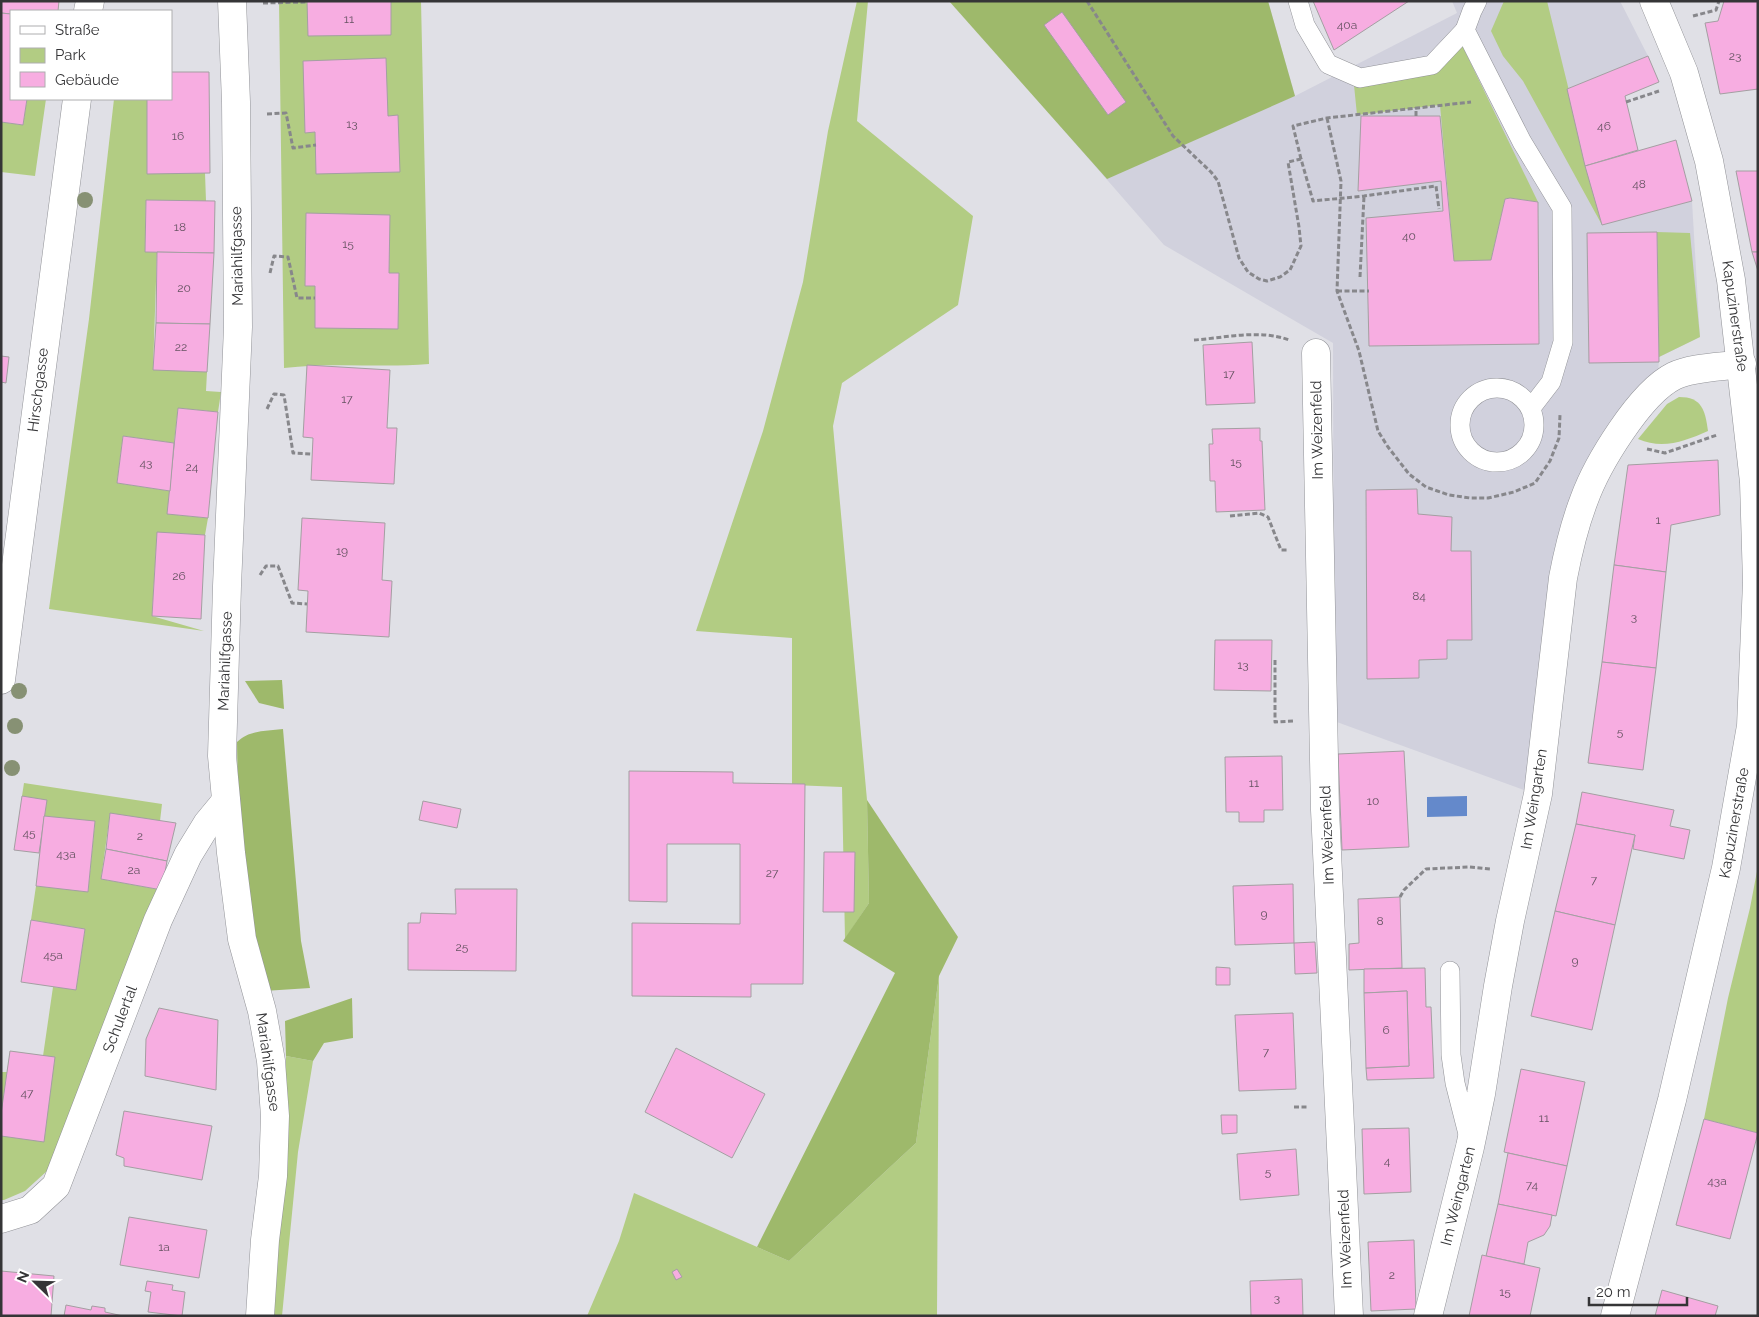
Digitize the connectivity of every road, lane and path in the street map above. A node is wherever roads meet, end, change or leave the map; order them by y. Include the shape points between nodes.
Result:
1 (232, 1) edge
2 (1087, 1) edge
3 (1298, 1) edge
4 (1477, 1) edge
5 (1654, 1) edge
6 (1719, 1) edge
7 (307, 2) edge
8 (259, 4) dead end
9 (1686, 19) dead end
10 (1465, 30) junction
11 (1666, 89) dead end
12 (77, 100) edge
13 (1626, 102) dead end
14 (1453, 104) dead end
15 (1416, 107) junction
16 (261, 114) dead end
17 (1416, 116) dead end
18 (1327, 118) junction
19 (316, 145) dead end
20 (1301, 159) junction
21 (1364, 196) junction
22 (1339, 198) junction
23 (1439, 208) dead end
24 (1360, 277) dead end
25 (268, 282) dead end
26 (1337, 291) junction
27 (1369, 291) dead end
28 (315, 298) dead end
29 (1276, 335) dead end
30 (1194, 340) dead end
31 (1316, 353) dead end
32 (1742, 364) junction
33 (1531, 408) dead end
34 (267, 410) dead end
35 (1560, 413) dead end
36 (1716, 428) dead end
37 (1717, 435) junction
38 (1718, 444) dead end
39 (1644, 449) dead end
40 (312, 454) dead end
41 (1756, 482) edge
42 (1230, 516) dead end
43 (1320, 549) junction
44 (257, 579) dead end
45 (307, 604) dead end
46 (1275, 660) dead end
47 (1, 680) edge
48 (1323, 720) junction
49 (226, 801) junction
50 (1523, 867) junction
51 (1400, 898) dead end
52 (1450, 971) dead end
53 (1470, 1147) junction
54 (1, 1219) edge
55 (260, 1316) edge
56 (1349, 1316) edge
57 (1428, 1316) edge
58 (1614, 1316) edge

1 - 49 street, Mariahilfgasse via 238,327 222,756
2 - 20 path via 1173,136 1218,181 1239,258 1248,272 1259,279 1267,281 1290,270 1300,246 1288,162
3 - 10 lane via 1305,25 1328,64 1360,78 1432,65
4 - 10 lane
5 - 32 street, Kapuzinerstraße via 1684,73 1709,162 1731,280
6 - 9 path via 1716,10
7 - 8 path
10 - 33 lane via 1522,142 1562,208 1563,342 1551,382
11 - 13 path
12 - 47 street, Hirschgasse
14 - 15 path
15 - 17 path
15 - 18 path
16 - 19 path via 286,113 293,148
18 - 20 path via 1293,126
18 - 22 path via 1341,181
20 - 22 path via 1313,201
21 - 22 path
21 - 23 path via 1436,186
21 - 24 path
22 - 26 path
25 - 28 path via 274,256 288,257 297,298
26 - 27 path
26 - 35 path via 1358,351 1378,432 1410,474 1426,487 1448,495 1488,498 1535,483 1550,461 1559,438
29 - 30 path
31 - 43 street, Im Weizenfeld
32 - 41 street, Kapuzinerstraße
32 - 50 street, Im Weingarten via 1682,372 1648,395 1595,475 1584,500 1563,578 1538,794
34 - 40 path via 274,394 284,395 293,453
36 - 37 path
37 - 38 path
37 - 39 path via 1665,453
41 - 58 street, Kapuzinerstraße via 1757,582 1751,726 1726,868 1672,1100
42 - 43 path via 1260,513 1268,517 1281,550
43 - 48 street, Im Weizenfeld
44 - 45 path via 266,566 278,566 292,603
46 - 48 path via 1275,722
48 - 56 street, Im Weizenfeld
49 - 54 street, Schulertal via 206,824 158,920 56,1186 30,1210
49 - 55 street, Mariahilfgasse via 242,938 262,1012 271,1061 275,1116
50 - 51 path via 1426,868
50 - 53 street, Im Weingarten
52 - 53 lane via 1450,1055
53 - 57 street, Im Weingarten

